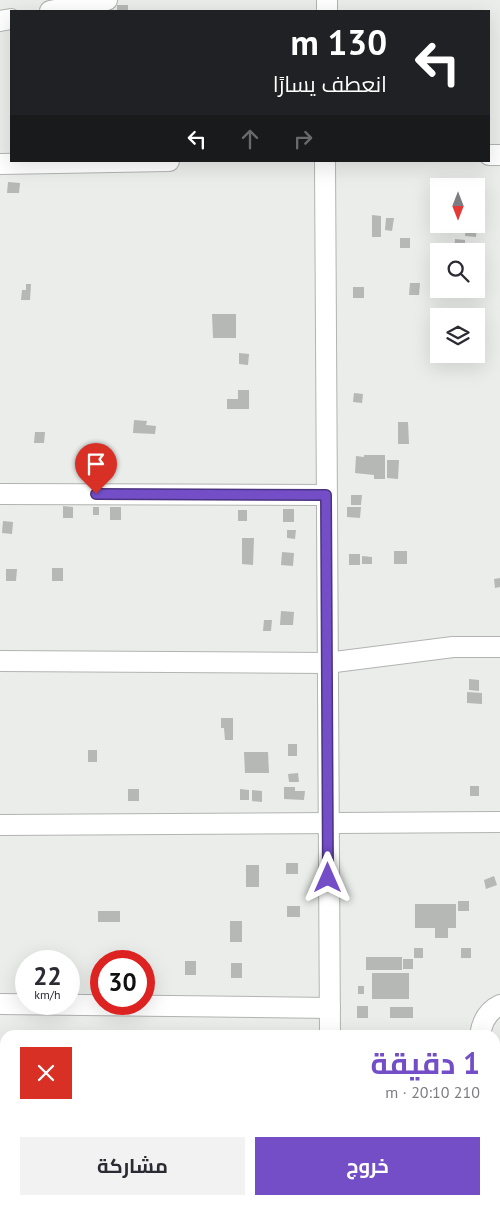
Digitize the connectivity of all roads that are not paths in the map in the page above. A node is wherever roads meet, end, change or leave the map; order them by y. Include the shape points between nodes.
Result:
1 (107, 0) edge
2 (55, 10) edge
3 (113, 162) edge
4 (325, 162) edge
5 (0, 164) edge
6 (0, 494) edge
7 (326, 495) junction
8 (500, 647) edge
9 (0, 661) edge
10 (327, 663) junction
11 (500, 822) edge
12 (328, 823) junction
13 (0, 826) edge
14 (0, 1004) edge
15 (500, 1005) edge
16 (330, 1008) junction
17 (330, 1030) edge
18 (481, 1030) edge

1 - 2 street
3 - 5 street
4 - 7 street
6 - 7 street
7 - 10 street
8 - 10 street via 453,646
9 - 10 street
10 - 12 street
11 - 12 street
12 - 13 street
12 - 16 street
14 - 16 street
15 - 18 street via 485,1018
16 - 17 street

